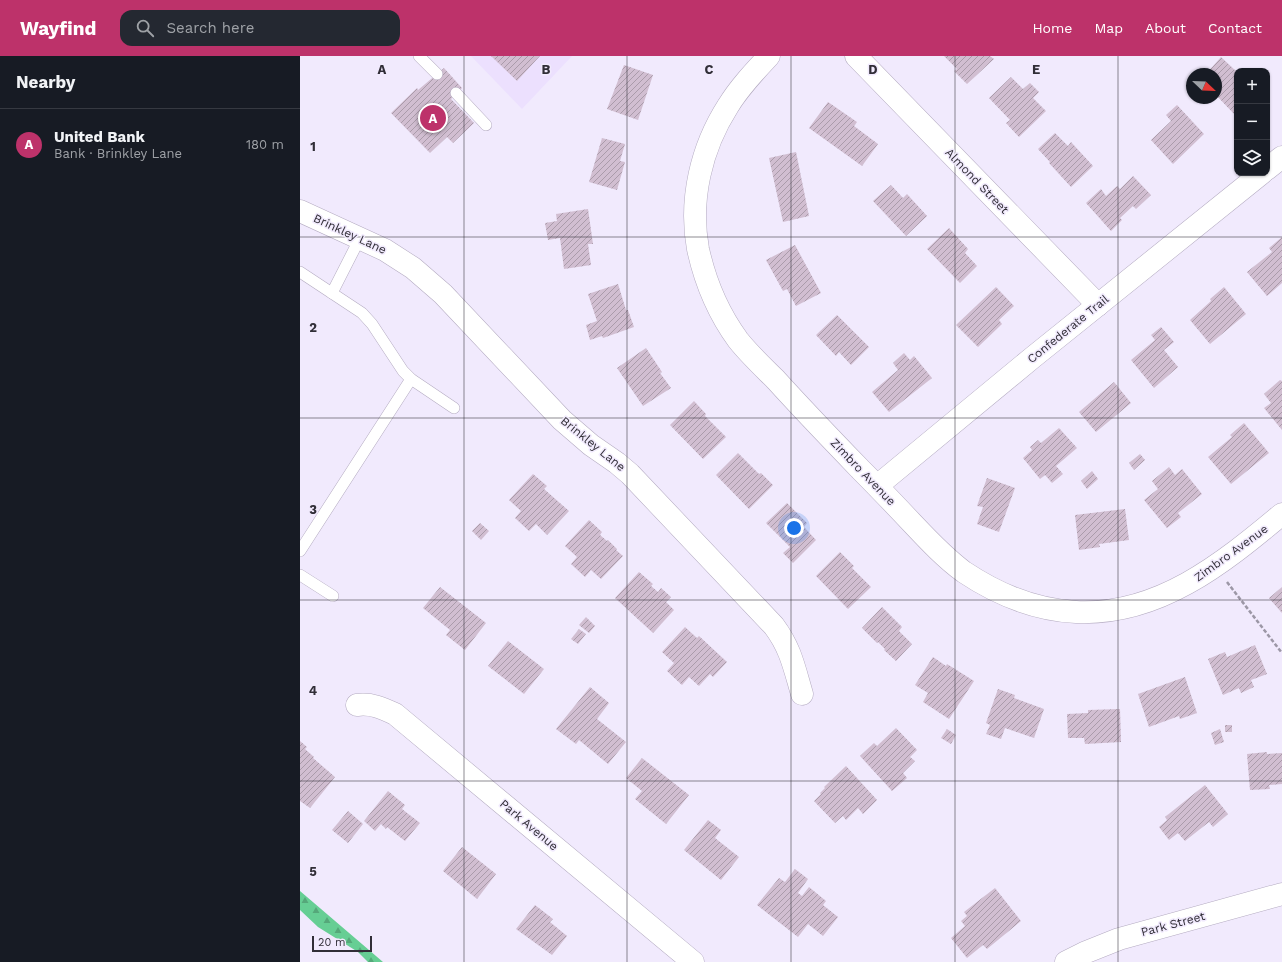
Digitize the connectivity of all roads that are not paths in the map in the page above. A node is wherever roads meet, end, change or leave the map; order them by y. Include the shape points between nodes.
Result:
1 (419, 56) edge
2 (769, 56) edge
3 (856, 56) edge
4 (437, 74) dead end
5 (456, 93) dead end
6 (486, 125) dead end
7 (1282, 157) edge
8 (1270, 167) edge
9 (1258, 176) edge
10 (300, 211) edge
11 (360, 238) junction
12 (300, 272) edge
13 (332, 293) junction
14 (1098, 305) junction
15 (411, 379) junction
16 (454, 408) dead end
17 (877, 486) junction
18 (1282, 514) edge
19 (300, 551) edge
20 (300, 575) edge
21 (333, 596) dead end
22 (802, 694) dead end
23 (357, 705) dead end
24 (1282, 894) edge
25 (693, 962) edge
26 (1066, 962) edge

1 - 4 lane
2 - 17 street, Zimbro Avenue via 745,82 713,134 702,164 697,190 695,215 698,249 707,281 724,318 739,341
3 - 14 street, Almond Street
5 - 6 lane
7 - 8 street
9 - 14 street, Confederate Trail
10 - 11 street, Brinkley Lane
11 - 13 lane
11 - 22 street, Brinkley Lane via 413,268 443,294 567,425 630,474 785,640
12 - 13 lane
13 - 15 lane via 368,318 399,366
14 - 17 street, Confederate Trail
15 - 16 lane
15 - 19 lane
17 - 18 street, Zimbro Avenue via 937,549 964,571 993,589 1026,602 1045,608 1076,612 1131,606 1161,596 1215,566
20 - 21 lane
23 - 25 street, Park Avenue via 381,707 395,714
24 - 26 street, Park Street via 1120,939

